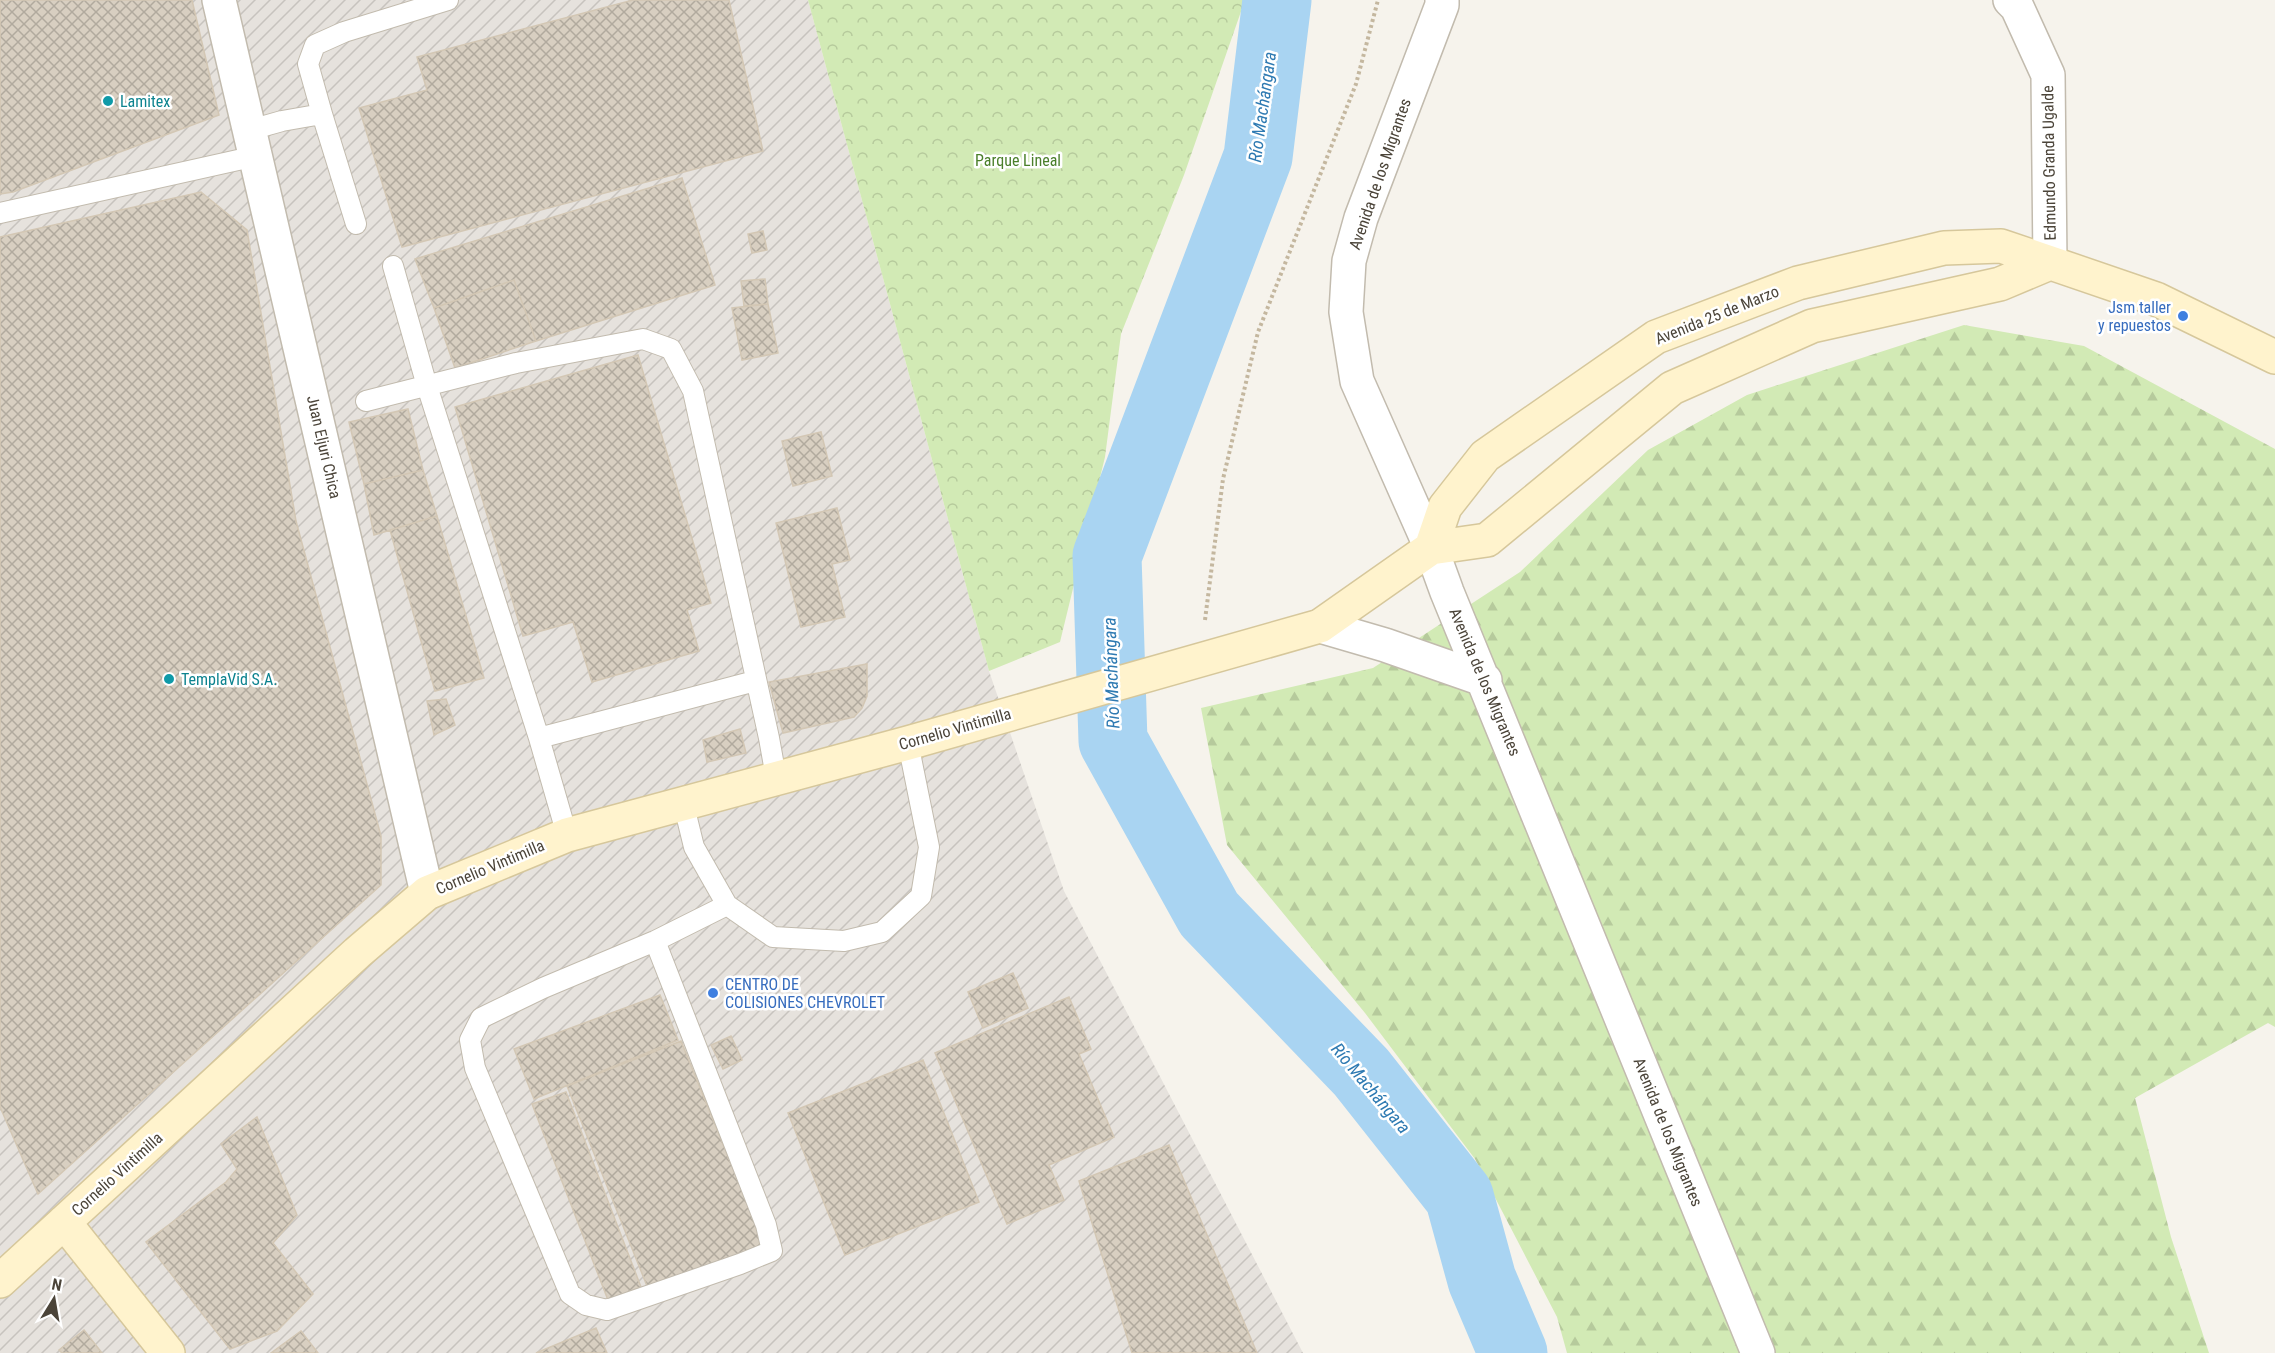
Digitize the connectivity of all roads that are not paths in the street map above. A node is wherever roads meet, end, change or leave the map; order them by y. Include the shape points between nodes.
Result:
1 (219, 0) edge
2 (448, 0) edge
3 (2010, 0) edge
4 (1445, 2) edge
5 (322, 114) junction
6 (253, 143) junction
7 (0, 213) edge
8 (356, 224) dead end
9 (2050, 262) junction
10 (393, 266) dead end
11 (2275, 357) edge
12 (427, 386) junction
13 (366, 401) dead end
14 (1431, 549) junction
15 (1320, 626) junction
16 (1485, 680) junction
17 (755, 681) junction
18 (539, 738) junction
19 (908, 742) junction
20 (776, 777) junction
21 (683, 802) junction
22 (567, 835) junction
23 (427, 894) junction
24 (727, 905) junction
25 (655, 941) junction
26 (64, 1222) junction
27 (0, 1281) edge
28 (168, 1353) edge
29 (1758, 1353) edge

1 - 6 street, Juan Eljuri Chica
2 - 5 lane via 344,32 315,45 308,64
3 - 9 street, Edmundo Granda Ugalde via 2017,7 2048,75
4 - 14 street, Avenida de los Migrantes via 1361,218 1349,261 1346,312 1358,381
5 - 6 lane via 282,121
5 - 8 lane
6 - 7 lane
6 - 23 street, Juan Eljuri Chica
9 - 11 main road, Avenida 25 de Marzo via 2156,299
9 - 14 main road via 2001,284 1812,326 1672,388 1487,540
9 - 14 main road, Avenida 25 de Marzo via 2001,246 1944,248 1798,283 1656,337 1485,456 1445,507
10 - 12 lane
12 - 13 lane
12 - 17 lane via 516,363 643,339 671,349 693,391
12 - 18 lane
14 - 15 main road
14 - 16 street, Avenida de los Migrantes
15 - 16 street
15 - 19 main road, Cornelio Vintimilla
16 - 29 street, Avenida de los Migrantes
17 - 18 lane
17 - 20 lane
18 - 22 lane
19 - 20 main road, Cornelio Vintimilla
19 - 24 lane via 929,848 921,896 882,932 844,941 774,937
20 - 21 main road, Cornelio Vintimilla
21 - 22 main road, Cornelio Vintimilla
21 - 24 lane via 694,847
22 - 23 main road, Cornelio Vintimilla
23 - 26 main road, Cornelio Vintimilla via 357,953
24 - 25 lane
25 - 25 lane via 481,1018 470,1040 475,1068 570,1294 585,1305 608,1310 772,1251 766,1225
26 - 27 main road, Cornelio Vintimilla
26 - 28 main road

